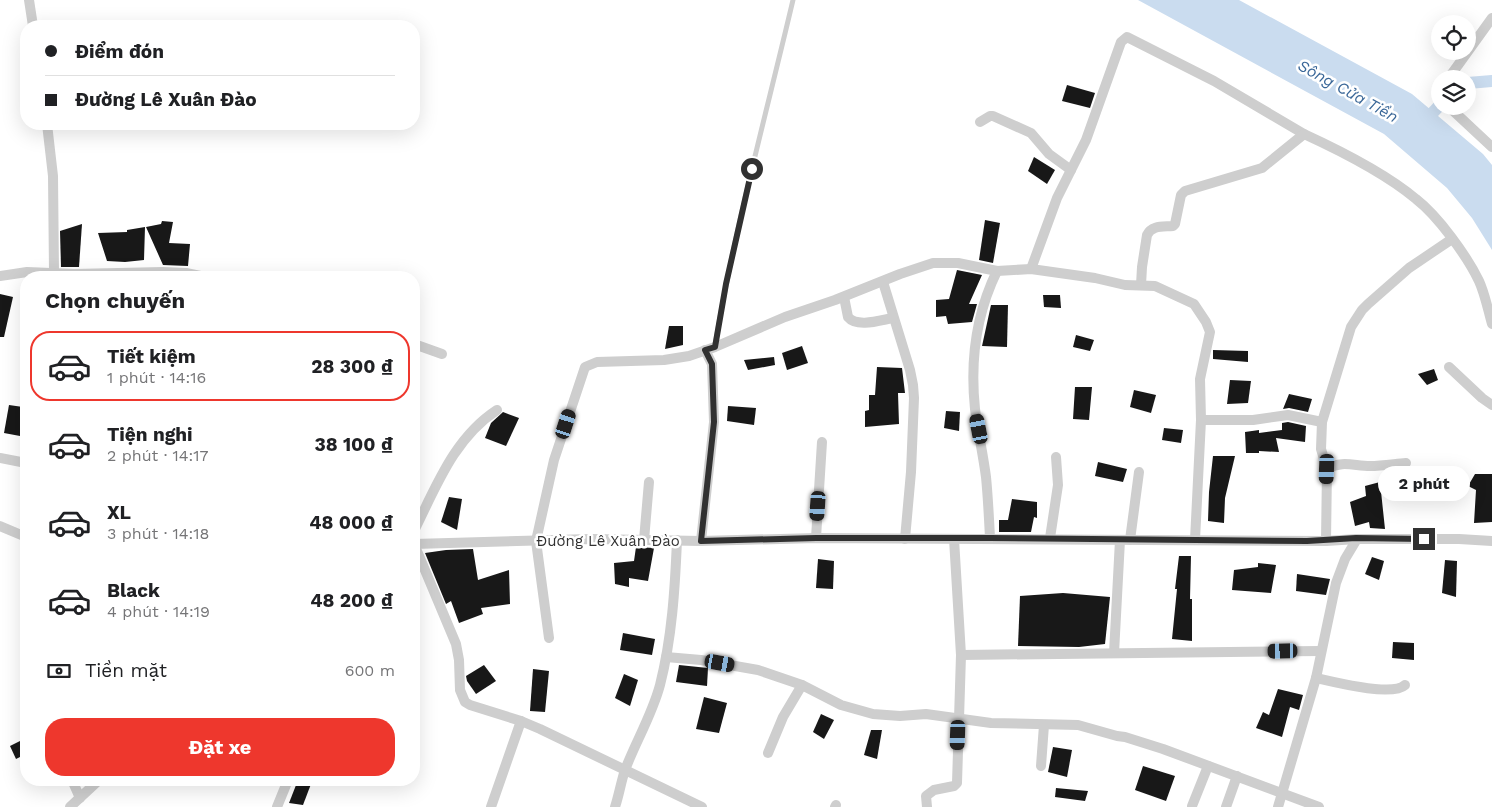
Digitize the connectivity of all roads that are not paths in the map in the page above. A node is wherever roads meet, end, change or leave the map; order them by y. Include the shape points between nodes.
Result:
1 (29, 0) edge
2 (793, 0) edge
3 (1492, 18) edge
4 (32, 20) edge
5 (1454, 70) edge
6 (1457, 115) edge
7 (980, 122) dead end
8 (49, 130) edge
9 (1304, 134) junction
10 (1492, 148) edge
11 (1071, 170) junction
12 (1452, 239) junction
13 (1031, 269) junction
14 (54, 271) edge
15 (997, 271) junction
16 (20, 273) edge
17 (0, 276) edge
18 (883, 282) junction
19 (1141, 285) junction
20 (844, 297) junction
21 (894, 318) junction
22 (1492, 324) edge
23 (420, 346) edge
24 (710, 349) junction
25 (442, 354) dead end
26 (1449, 366) dead end
27 (1492, 405) edge
28 (496, 410) dead end
29 (1200, 420) junction
30 (1322, 422) junction
31 (822, 442) dead end
32 (1056, 457) dead end
33 (0, 458) edge
34 (20, 462) edge
35 (1406, 462) dead end
36 (1327, 469) junction
37 (1139, 472) dead end
38 (649, 482) dead end
39 (420, 519) edge
40 (0, 526) edge
41 (20, 534) edge
42 (816, 538) junction
43 (990, 538) junction
44 (1050, 538) junction
45 (1356, 538) junction
46 (905, 539) junction
47 (954, 539) junction
48 (644, 540) junction
49 (677, 540) junction
50 (1125, 540) junction
51 (1195, 540) junction
52 (536, 541) junction
53 (701, 541) junction
54 (1326, 541) junction
55 (1492, 541) edge
56 (420, 544) edge
57 (420, 558) edge
58 (549, 638) dead end
59 (1321, 651) junction
60 (1114, 653) junction
61 (961, 655) junction
62 (666, 657) junction
63 (1316, 678) junction
64 (802, 685) junction
65 (1405, 685) dead end
66 (958, 718) junction
67 (521, 721) junction
68 (1044, 725) junction
69 (768, 753) dead end
70 (1041, 766) dead end
71 (1208, 766) junction
72 (625, 770) junction
73 (1237, 776) junction
74 (75, 786) edge
75 (93, 786) edge
76 (286, 786) edge
77 (1283, 793) junction
78 (80, 798) junction
79 (1192, 806) edge
80 (70, 807) edge
81 (277, 807) edge
82 (491, 807) edge
83 (615, 807) edge
84 (702, 807) edge
85 (927, 807) edge
86 (1226, 807) edge
87 (1278, 807) edge
88 (1318, 807) edge

1 - 4 street
2 - 24 lane
3 - 5 street
6 - 10 street
7 - 11 street via 994,116 1031,133 1049,154
8 - 14 street via 53,176
9 - 11 street via 1214,81 1127,37 1121,42 1086,140
9 - 12 street via 1407,192 1424,206
9 - 19 street via 1262,168 1183,193 1175,224 1154,228 1147,235
11 - 13 street
12 - 22 street via 1478,279
12 - 30 street via 1409,268 1354,321
13 - 15 street
13 - 19 street
15 - 18 street via 945,262 922,266
15 - 43 street via 986,292 978,322 974,364 975,409 986,478
16 - 17 street
18 - 20 street
18 - 21 street
19 - 29 street via 1156,286 1188,300 1206,322 1210,332 1200,379
20 - 21 street via 848,317 855,322
20 - 24 street via 785,317
21 - 46 street via 910,370 914,398
23 - 25 street
24 - 52 street via 682,358 597,362 585,367 554,460
24 - 53 street via 714,422
26 - 27 street
28 - 39 street via 464,438
29 - 30 street via 1253,420 1288,415
29 - 51 street
30 - 36 street via 1321,449
31 - 42 street
32 - 44 street via 1058,485
33 - 34 street
35 - 36 street via 1370,466 1345,463
36 - 54 street
37 - 50 street
38 - 48 street
40 - 41 street
42 - 46 street, Đường Lê Xuân Đào
42 - 53 street, Đường Lê Xuân Đào
43 - 44 street, Đường Lê Xuân Đào
43 - 47 street, Đường Lê Xuân Đào
44 - 50 street, Đường Lê Xuân Đào
45 - 54 street, Đường Lê Xuân Đào
45 - 55 street, Đường Lê Xuân Đào
45 - 59 street via 1336,583
46 - 47 street, Đường Lê Xuân Đào
47 - 61 street
48 - 49 street, Đường Lê Xuân Đào
48 - 52 street, Đường Lê Xuân Đào
49 - 53 street, Đường Lê Xuân Đào
49 - 62 street
50 - 51 street, Đường Lê Xuân Đào
50 - 60 street
51 - 54 street, Đường Lê Xuân Đào
52 - 56 street, Đường Lê Xuân Đào
52 - 58 street
57 - 67 street via 456,644 460,690 465,702
59 - 60 street
59 - 63 street
60 - 61 street
61 - 66 street
62 - 64 street via 758,670
62 - 72 street via 654,704
63 - 65 street via 1382,689 1399,689
63 - 77 street
64 - 66 street via 841,705 873,714
64 - 69 street via 783,716
66 - 68 street
66 - 85 street via 957,783 929,792
67 - 72 street
67 - 82 street
68 - 70 street
68 - 71 street via 1078,725 1125,737
71 - 73 street
71 - 79 street
72 - 83 street
72 - 84 street
73 - 77 street
73 - 86 street
74 - 78 street
75 - 78 street
76 - 81 street
77 - 87 street
77 - 88 street
78 - 80 street

